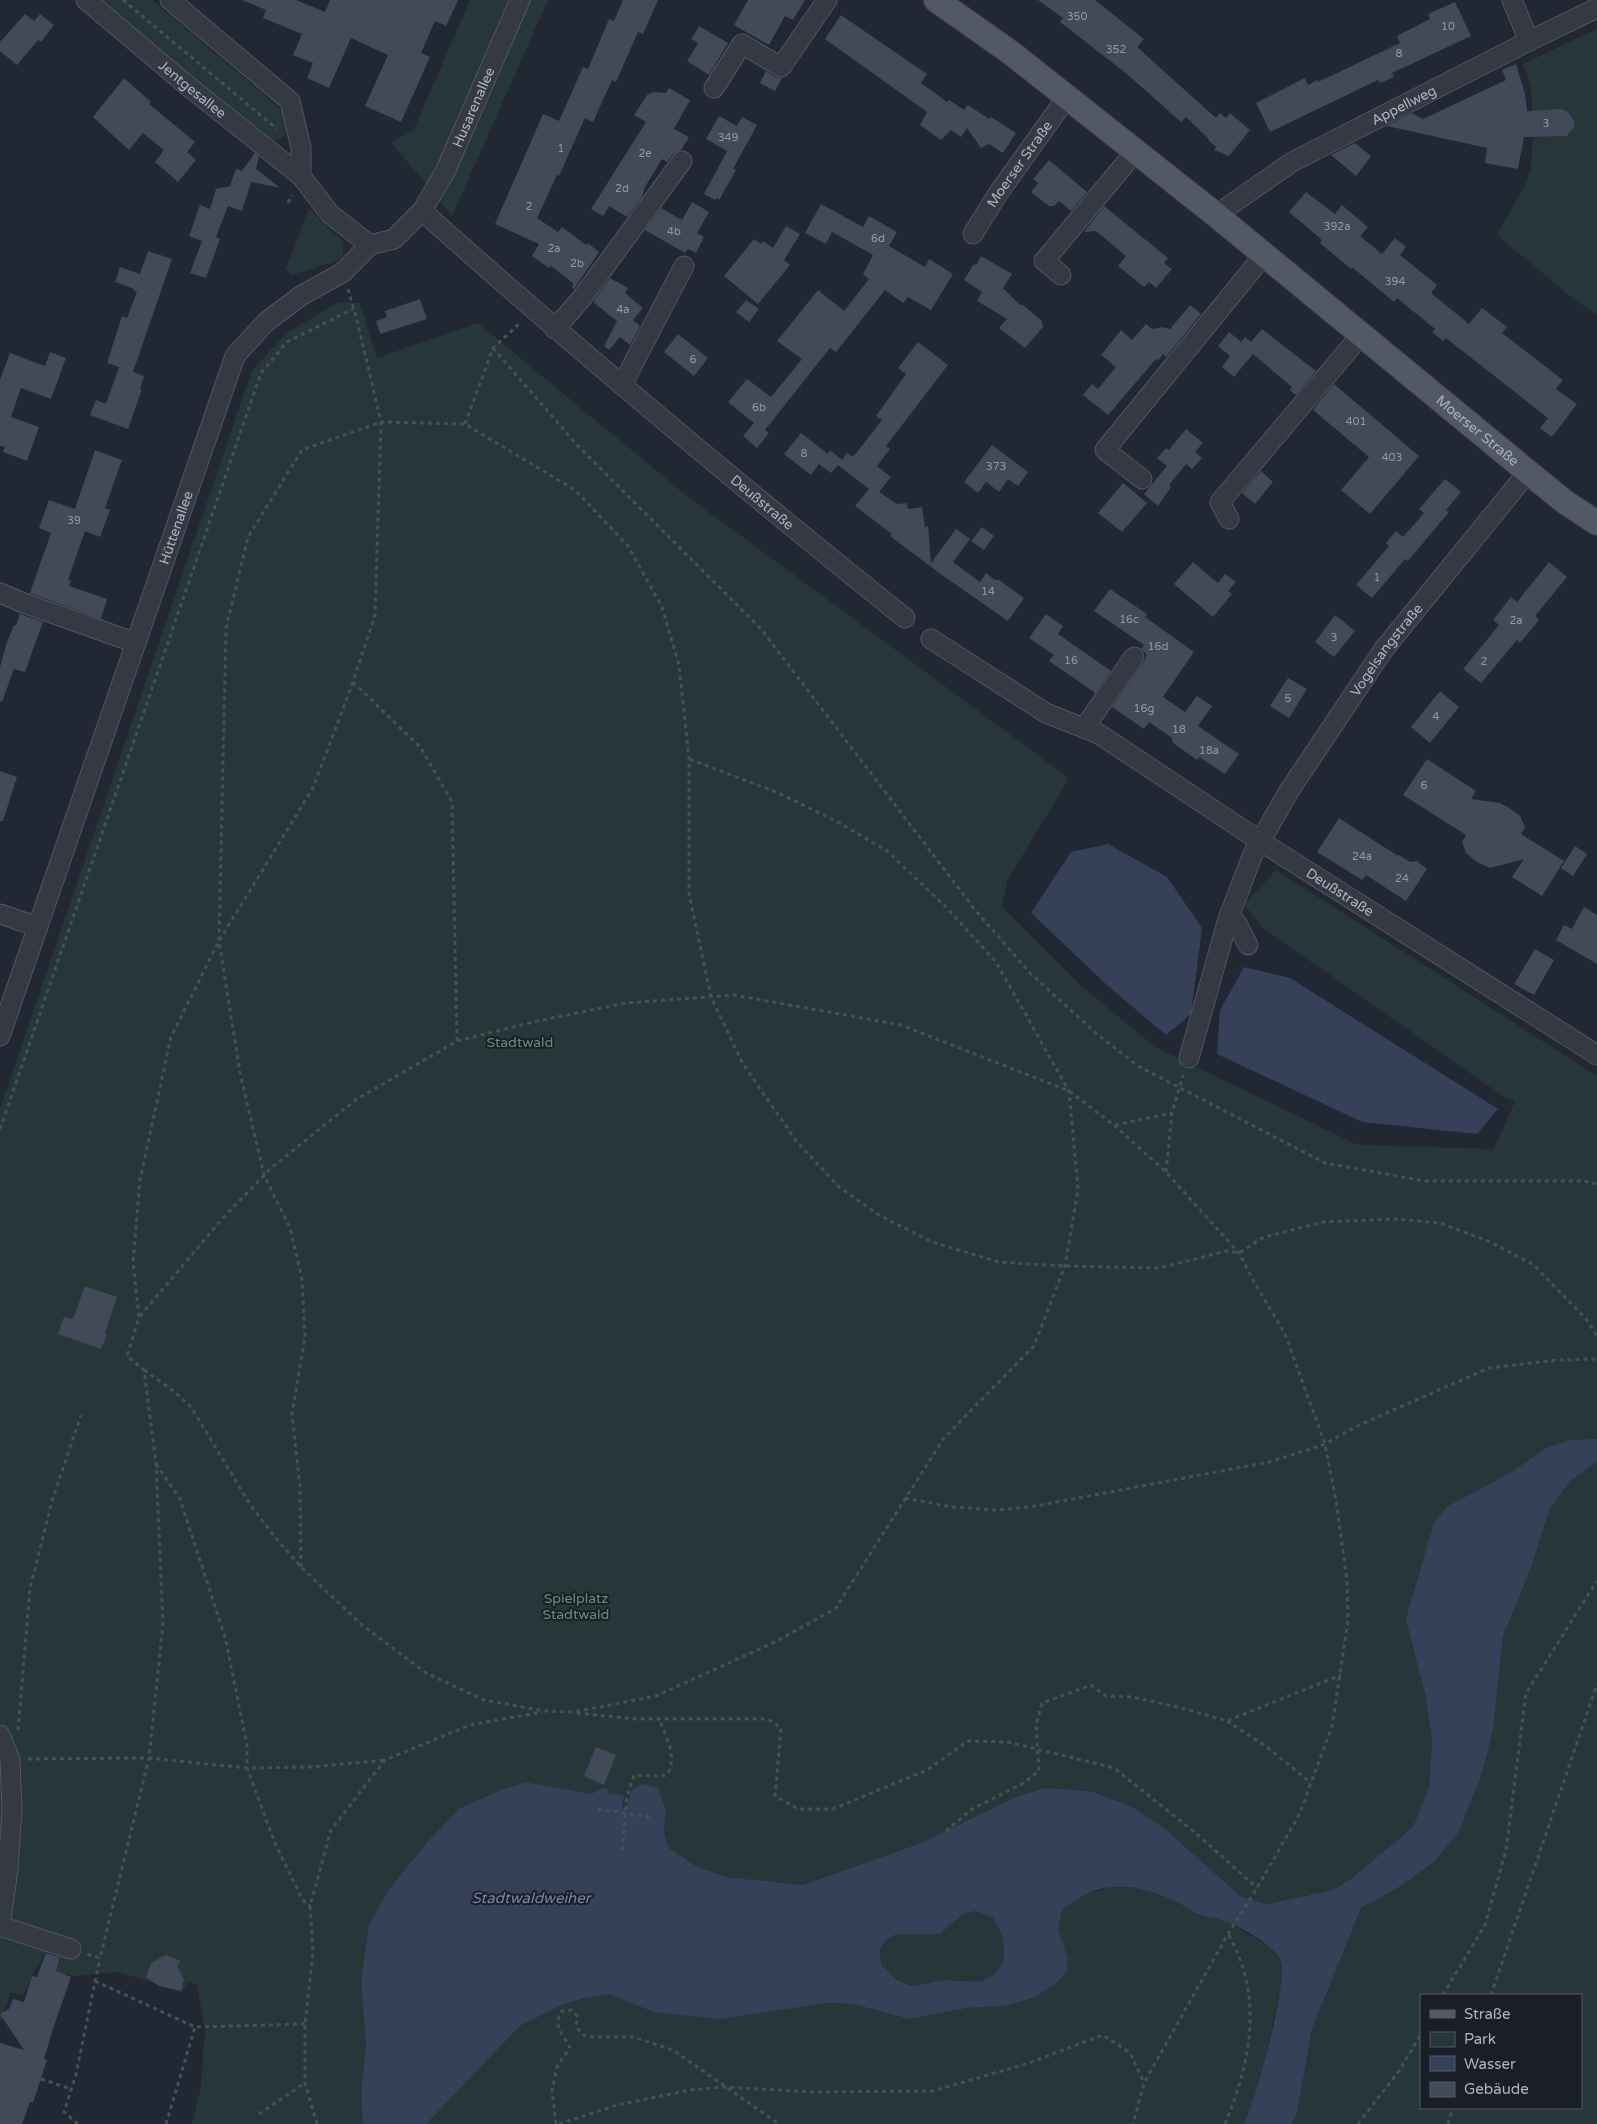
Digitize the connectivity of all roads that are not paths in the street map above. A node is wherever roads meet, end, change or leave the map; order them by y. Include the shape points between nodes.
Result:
1 (86, 0) edge
2 (170, 0) edge
3 (520, 0) edge
4 (826, 0) edge
5 (936, 0) edge
6 (1512, 0) edge
7 (1597, 8) edge
8 (1529, 41) junction
9 (714, 88) dead end
10 (1066, 97) junction
11 (1135, 152) junction
12 (682, 161) dead end
13 (301, 176) junction
14 (422, 210) junction
15 (1216, 215) junction
16 (973, 234) dead end
17 (370, 245) junction
18 (1264, 256) junction
19 (684, 266) dead end
20 (1061, 275) dead end
21 (555, 328) junction
22 (1361, 335) junction
23 (622, 385) junction
24 (1528, 472) junction
25 (1142, 478) dead end
26 (1229, 519) dead end
27 (1597, 523) edge
28 (0, 593) edge
29 (905, 618) dead end
30 (931, 639) dead end
31 (136, 643) junction
32 (1134, 657) dead end
33 (1084, 728) junction
34 (1260, 841) junction
35 (0, 914) edge
36 (1228, 919) junction
37 (38, 927) junction
38 (1248, 945) dead end
39 (0, 1036) edge
40 (1597, 1055) edge
41 (1189, 1058) road end
42 (5, 1748) edge
43 (0, 1926) edge
44 (71, 1949) road end

1 - 13 street, Jentgesallee
2 - 13 street via 290,101 301,148
3 - 14 street, Husarenallee via 445,172
4 - 9 street via 781,67 742,44
5 - 10 main road, Moerser Straße via 1010,52
6 - 8 street
7 - 8 street, Appellweg
8 - 15 street, Appellweg via 1506,61 1292,162
10 - 11 main road, Moerser Straße
10 - 16 street, Moerser Straße
11 - 15 main road, Moerser Straße
11 - 20 street via 1044,261
12 - 21 street via 581,300
13 - 17 street, Jentgesallee via 330,214
14 - 17 street via 394,239
14 - 21 street, Deußstraße
15 - 18 main road, Moerser Straße
17 - 31 street, Hüttenallee via 342,273 302,295 266,322 235,356
18 - 22 main road, Moerser Straße
18 - 25 street via 1105,450
19 - 23 street
21 - 23 street, Deußstraße
22 - 24 main road, Moerser Straße
22 - 26 street via 1220,502
23 - 29 street, Deußstraße
24 - 27 main road, Moerser Straße
24 - 34 street, Vogelsangstraße via 1384,649 1289,791
28 - 31 street
30 - 33 street, Deußstraße via 1046,713
31 - 37 street, Hüttenallee
32 - 33 street
33 - 34 street, Deußstraße via 1099,734
34 - 36 street, Vogelsangstraße
34 - 40 street, Deußstraße
35 - 37 street
36 - 38 street via 1236,922
36 - 41 street, Vogelsangstraße
37 - 39 street, Hüttenallee
42 - 43 street via 12,1817
43 - 44 street

